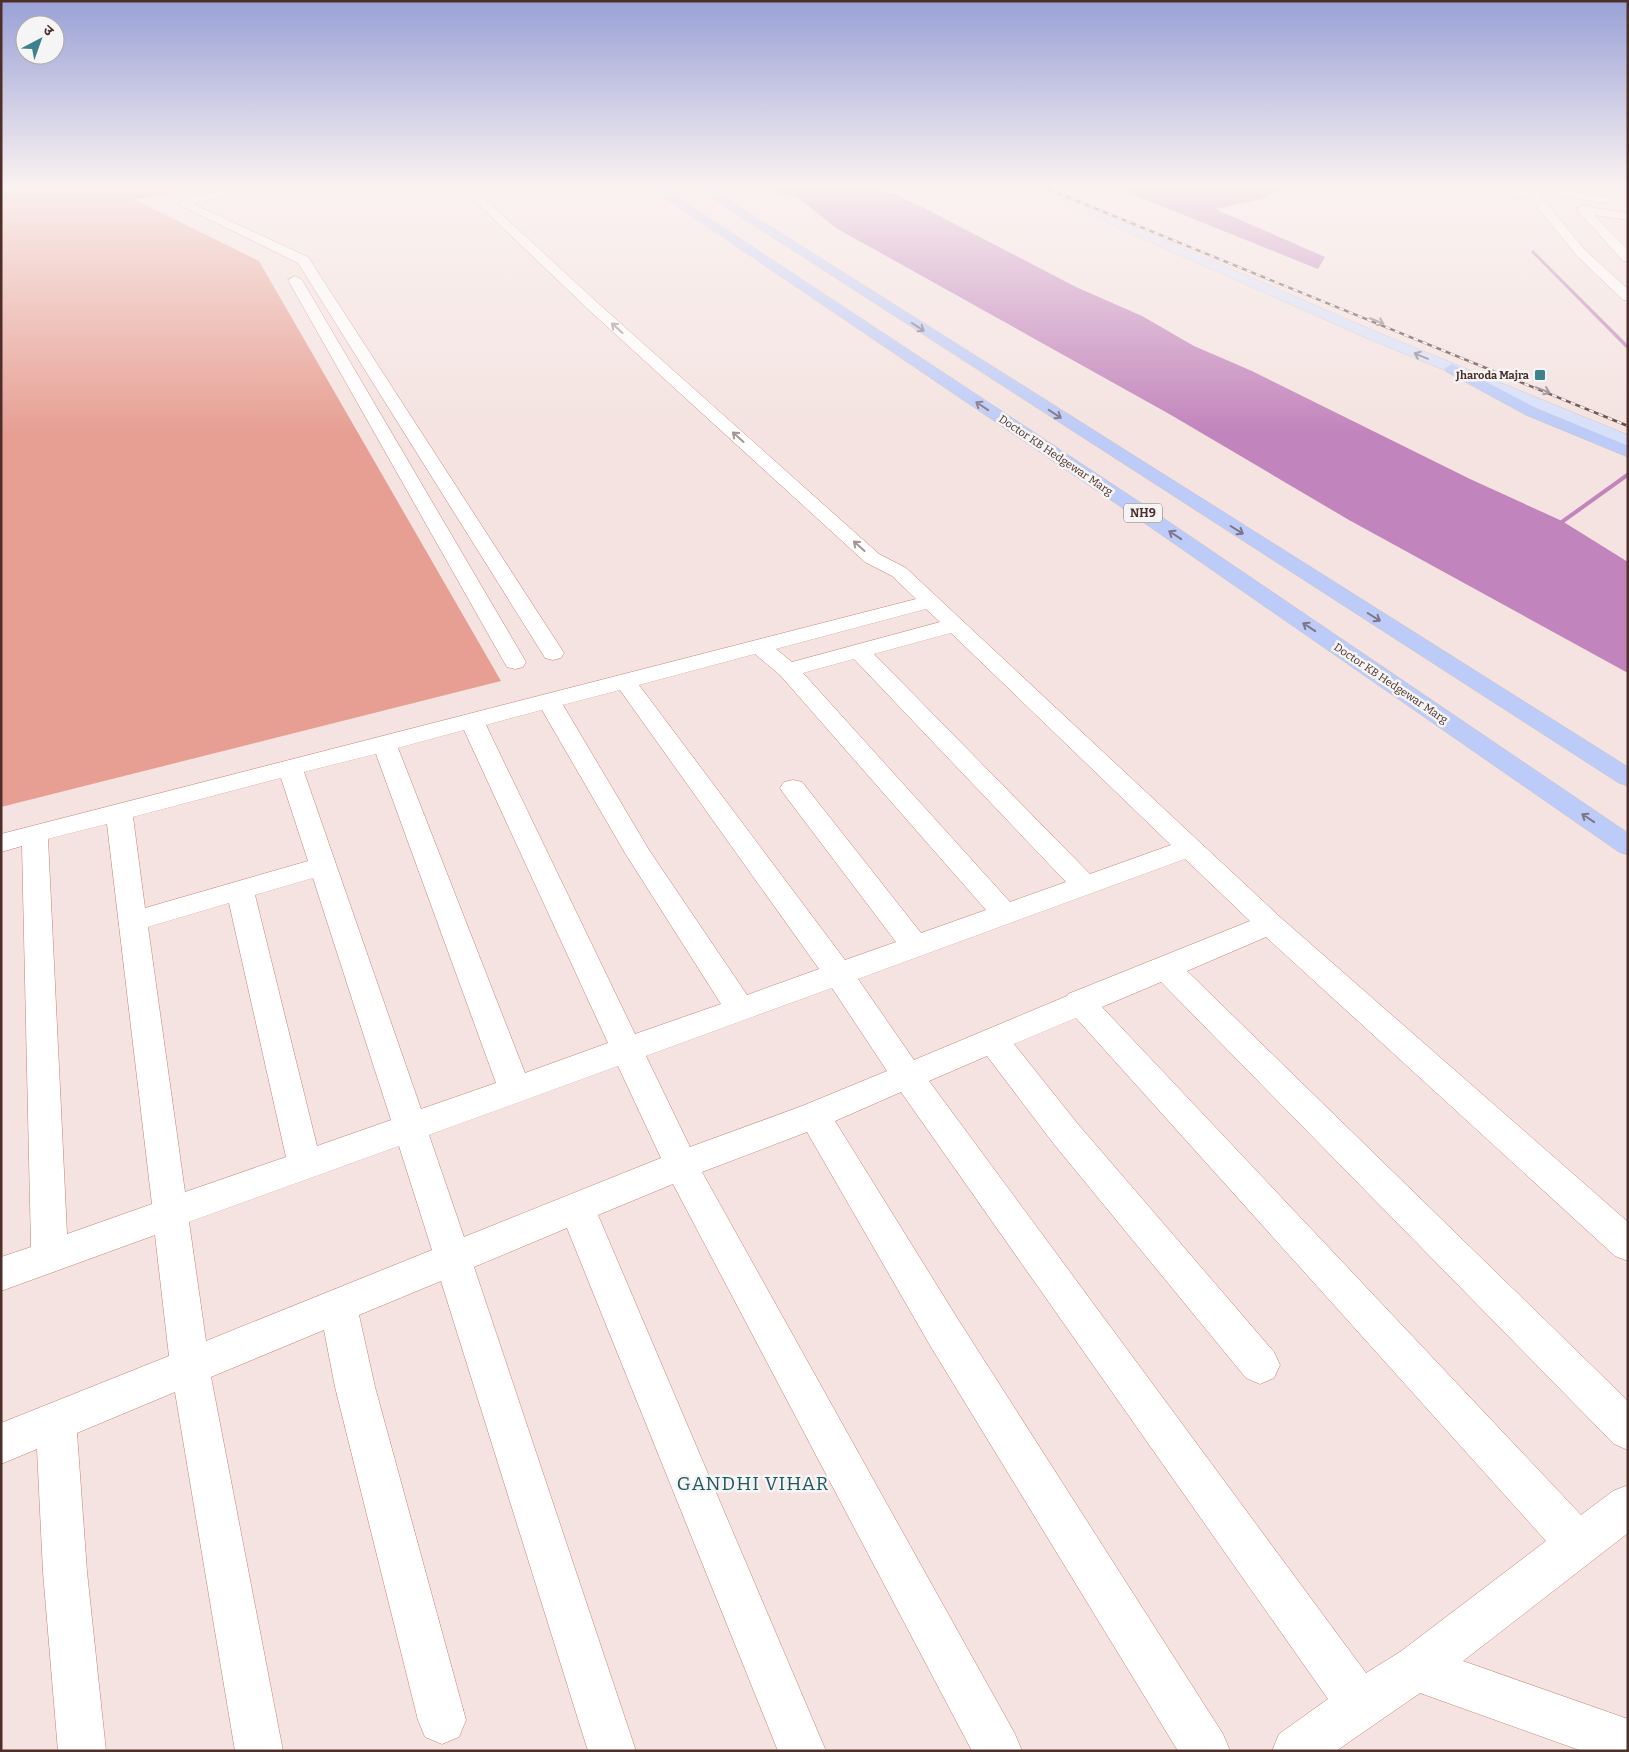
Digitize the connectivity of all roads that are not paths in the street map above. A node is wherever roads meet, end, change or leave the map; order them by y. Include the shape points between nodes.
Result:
1 (289, 269) edge
2 (308, 269) edge
3 (552, 269) edge
4 (572, 269) edge
5 (775, 269) edge
6 (827, 269) edge
7 (1219, 269) edge
8 (1250, 269) edge
9 (1598, 269) edge
10 (1628, 297) edge
11 (1342, 307) dead end
12 (1452, 369) junction
13 (761, 437) dead end
14 (1628, 442) edge
15 (1628, 452) edge
16 (886, 548) dead end
17 (900, 572) junction
18 (930, 602) junction
19 (955, 625) junction
20 (759, 646) junction
21 (859, 651) junction
22 (553, 653) dead end
23 (515, 662) dead end
24 (788, 670) junction
25 (625, 681) junction
26 (549, 701) junction
27 (472, 721) junction
28 (384, 743) junction
29 (290, 768) junction
30 (1628, 778) edge
31 (793, 788) dead end
32 (119, 812) junction
33 (35, 834) junction
34 (1, 842) edge
35 (1628, 846) edge
36 (1190, 848) junction
37 (323, 866) junction
38 (1085, 885) junction
39 (240, 891) junction
40 (1005, 914) junction
41 (133, 921) junction
42 (1270, 924) junction
43 (915, 946) junction
44 (1165, 966) junction
45 (839, 974) junction
46 (1079, 1002) junction
47 (740, 1009) junction
48 (993, 1040) junction
49 (626, 1050) junction
50 (906, 1074) junction
51 (514, 1090) junction
52 (814, 1115) junction
53 (410, 1127) junction
54 (305, 1165) junction
55 (681, 1165) junction
56 (577, 1208) junction
57 (172, 1213) junction
58 (1628, 1245) edge
59 (50, 1256) junction
60 (451, 1260) junction
61 (1, 1274) edge
62 (338, 1306) junction
63 (1260, 1365) dead end
64 (190, 1367) junction
65 (56, 1422) junction
66 (1628, 1430) edge
67 (1, 1444) edge
68 (1628, 1506) edge
69 (1577, 1543) junction
70 (1416, 1668) junction
71 (1360, 1704) junction
72 (442, 1720) dead end
73 (1628, 1743) edge
74 (82, 1751) edge
75 (259, 1751) edge
76 (612, 1751) edge
77 (802, 1751) edge
78 (998, 1751) edge
79 (1206, 1751) edge
80 (1296, 1751) edge

1 - 23 street
2 - 22 street
17 -> 3 street via 872,558
4 - 13 street
35 -> 5 highway, Doctor KB Hedgewar Marg / NH9 via 1129,504
6 -> 30 highway, NH9
12 -> 7 main road
8 - 11 main road
9 - 10 street
14 -> 12 main road
12 - 15 highway via 1532,412
16 - 17 street via 893,555
17 - 18 street
18 - 19 street
18 - 20 street
19 - 21 street
19 - 36 street
20 - 24 street
20 - 25 street
21 - 24 street
21 - 38 street
24 - 40 street
25 - 26 street
25 - 45 street
26 - 27 street
26 - 47 street via 638,853
27 - 28 street
27 - 49 street
28 - 29 street
28 - 51 street
29 - 32 street
29 - 37 street
31 - 43 street
32 - 33 street
32 - 41 street
33 - 34 street
33 - 59 street
36 - 38 street
36 - 42 street
37 - 39 street
37 - 53 street
38 - 40 street
39 - 41 street
39 - 54 street
40 - 43 street
41 - 57 street
42 - 44 street
42 - 58 street
43 - 45 street
44 - 46 street
44 - 66 street
45 - 47 street
45 - 50 street
46 - 48 street
46 - 69 street
47 - 49 street
48 - 50 street
48 - 63 street via 1065,1133
49 - 51 street
49 - 55 street
50 - 52 street
50 - 71 street
51 - 53 street
52 - 55 street
52 - 79 street via 945,1334
53 - 54 street
53 - 60 street
54 - 57 street
55 - 56 street
55 - 78 street
56 - 60 street
56 - 77 street
57 - 59 street
57 - 64 street
59 - 61 street
60 - 62 street
60 - 76 street
62 - 64 street
62 - 72 street via 355,1387
64 - 65 street
64 - 75 street
65 - 67 street
65 - 74 street via 65,1572
68 - 69 street
69 - 70 street
70 - 71 street
70 - 73 street
71 - 80 street

